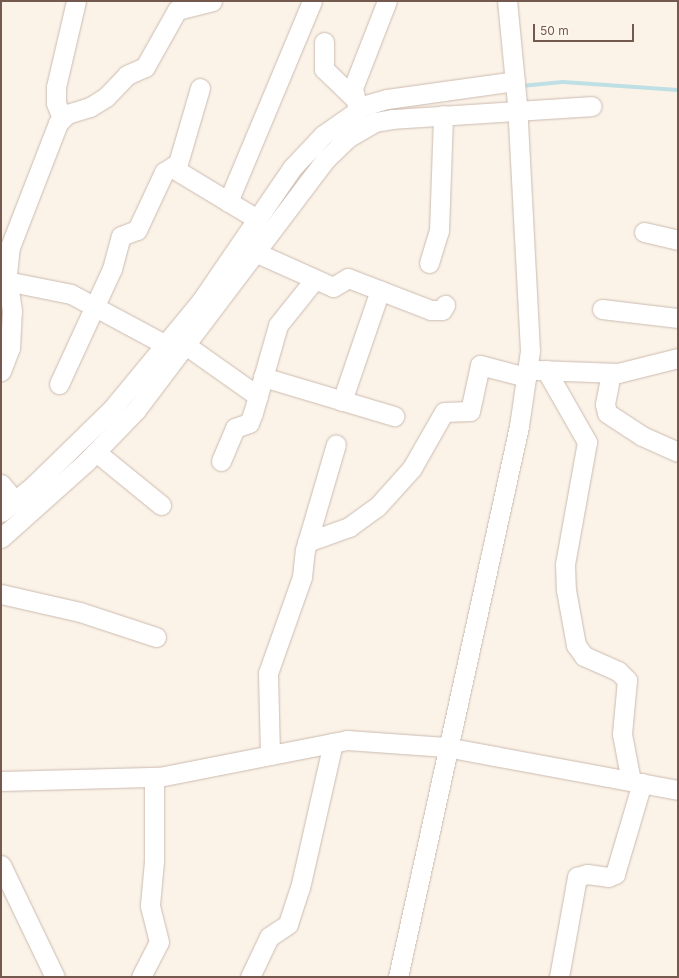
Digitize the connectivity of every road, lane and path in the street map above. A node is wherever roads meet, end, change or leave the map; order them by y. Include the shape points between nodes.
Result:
1 (76, 1) edge
2 (212, 1) edge
3 (312, 1) edge
4 (387, 1) edge
5 (507, 1) edge
6 (324, 42) dead end
7 (515, 83) junction
8 (200, 88) dead end
9 (356, 104) junction
10 (517, 106) junction
11 (592, 106) dead end
12 (443, 115) junction
13 (62, 118) junction
14 (175, 165) junction
15 (228, 202) junction
16 (257, 219) junction
17 (644, 232) dead end
18 (7, 233) edge
19 (678, 240) edge
20 (257, 253) junction
21 (429, 263) dead end
22 (314, 280) junction
23 (5, 281) edge
24 (380, 290) junction
25 (445, 305) dead end
26 (93, 306) junction
27 (602, 309) dead end
28 (678, 318) edge
29 (166, 345) junction
30 (186, 346) junction
31 (678, 358) edge
32 (546, 370) junction
33 (1, 371) edge
34 (527, 373) junction
35 (610, 373) junction
36 (263, 377) junction
37 (59, 384) dead end
38 (258, 396) junction
39 (342, 401) junction
40 (394, 416) dead end
41 (336, 444) dead end
42 (96, 452) junction
43 (678, 452) edge
44 (221, 460) dead end
45 (1, 484) edge
46 (160, 505) dead end
47 (8, 506) edge
48 (1, 538) edge
49 (307, 542) junction
50 (1, 594) edge
51 (156, 637) dead end
52 (333, 743) junction
53 (446, 747) junction
54 (270, 755) junction
55 (154, 776) junction
56 (1, 781) edge
57 (636, 782) junction
58 (678, 790) edge
59 (1, 866) edge
60 (55, 977) edge
61 (141, 977) edge
62 (250, 977) edge
63 (398, 977) edge
64 (559, 977) edge

1 - 13 street via 56,87 56,103
2 - 13 street via 176,10 146,66 127,75 112,94 90,107
3 - 15 street
4 - 9 street via 353,88
5 - 7 street
6 - 9 street via 324,69
7 - 9 street
7 - 10 street
8 - 14 street
9 - 16 street via 306,151
10 - 11 street
10 - 12 street
10 - 34 street via 530,352
12 - 20 street via 375,122 349,137 326,159
12 - 21 street via 439,231
13 - 18 street
14 - 15 street via 178,172
14 - 26 street via 164,172 138,230 121,236 112,269
15 - 16 street
16 - 29 street
17 - 19 street
18 - 23 street
20 - 22 street
20 - 30 street
22 - 24 street via 333,287 348,278
22 - 36 street via 278,325
23 - 26 street via 71,294
23 - 33 street via 12,311 10,348
24 - 25 street via 431,310 442,310
24 - 39 street
26 - 29 street
26 - 37 street
27 - 28 street
29 - 47 street via 112,409
30 - 38 street
30 - 42 street via 136,410
31 - 35 street
32 - 34 street
32 - 35 street
32 - 57 street via 587,442 566,564 566,590 576,645 584,656 618,671 627,680 622,734
34 - 49 street via 480,365 470,411 444,412 412,468 382,501 349,526
34 - 53 street via 519,426
35 - 43 street via 605,404 607,413 642,436
36 - 38 street
36 - 39 street
38 - 44 street via 249,423 235,428
39 - 40 street
41 - 49 street
42 - 46 street
42 - 48 street
45 - 47 street
49 - 54 street via 302,577 268,673
50 - 51 street via 80,612
52 - 53 street via 347,740
52 - 54 street
52 - 62 street via 298,895 288,924 269,937
53 - 57 street
53 - 63 street
54 - 55 street
55 - 56 street
55 - 61 street via 154,862 150,905 159,942
57 - 58 street
57 - 64 street via 615,874 608,877 587,874 577,877
59 - 60 street

